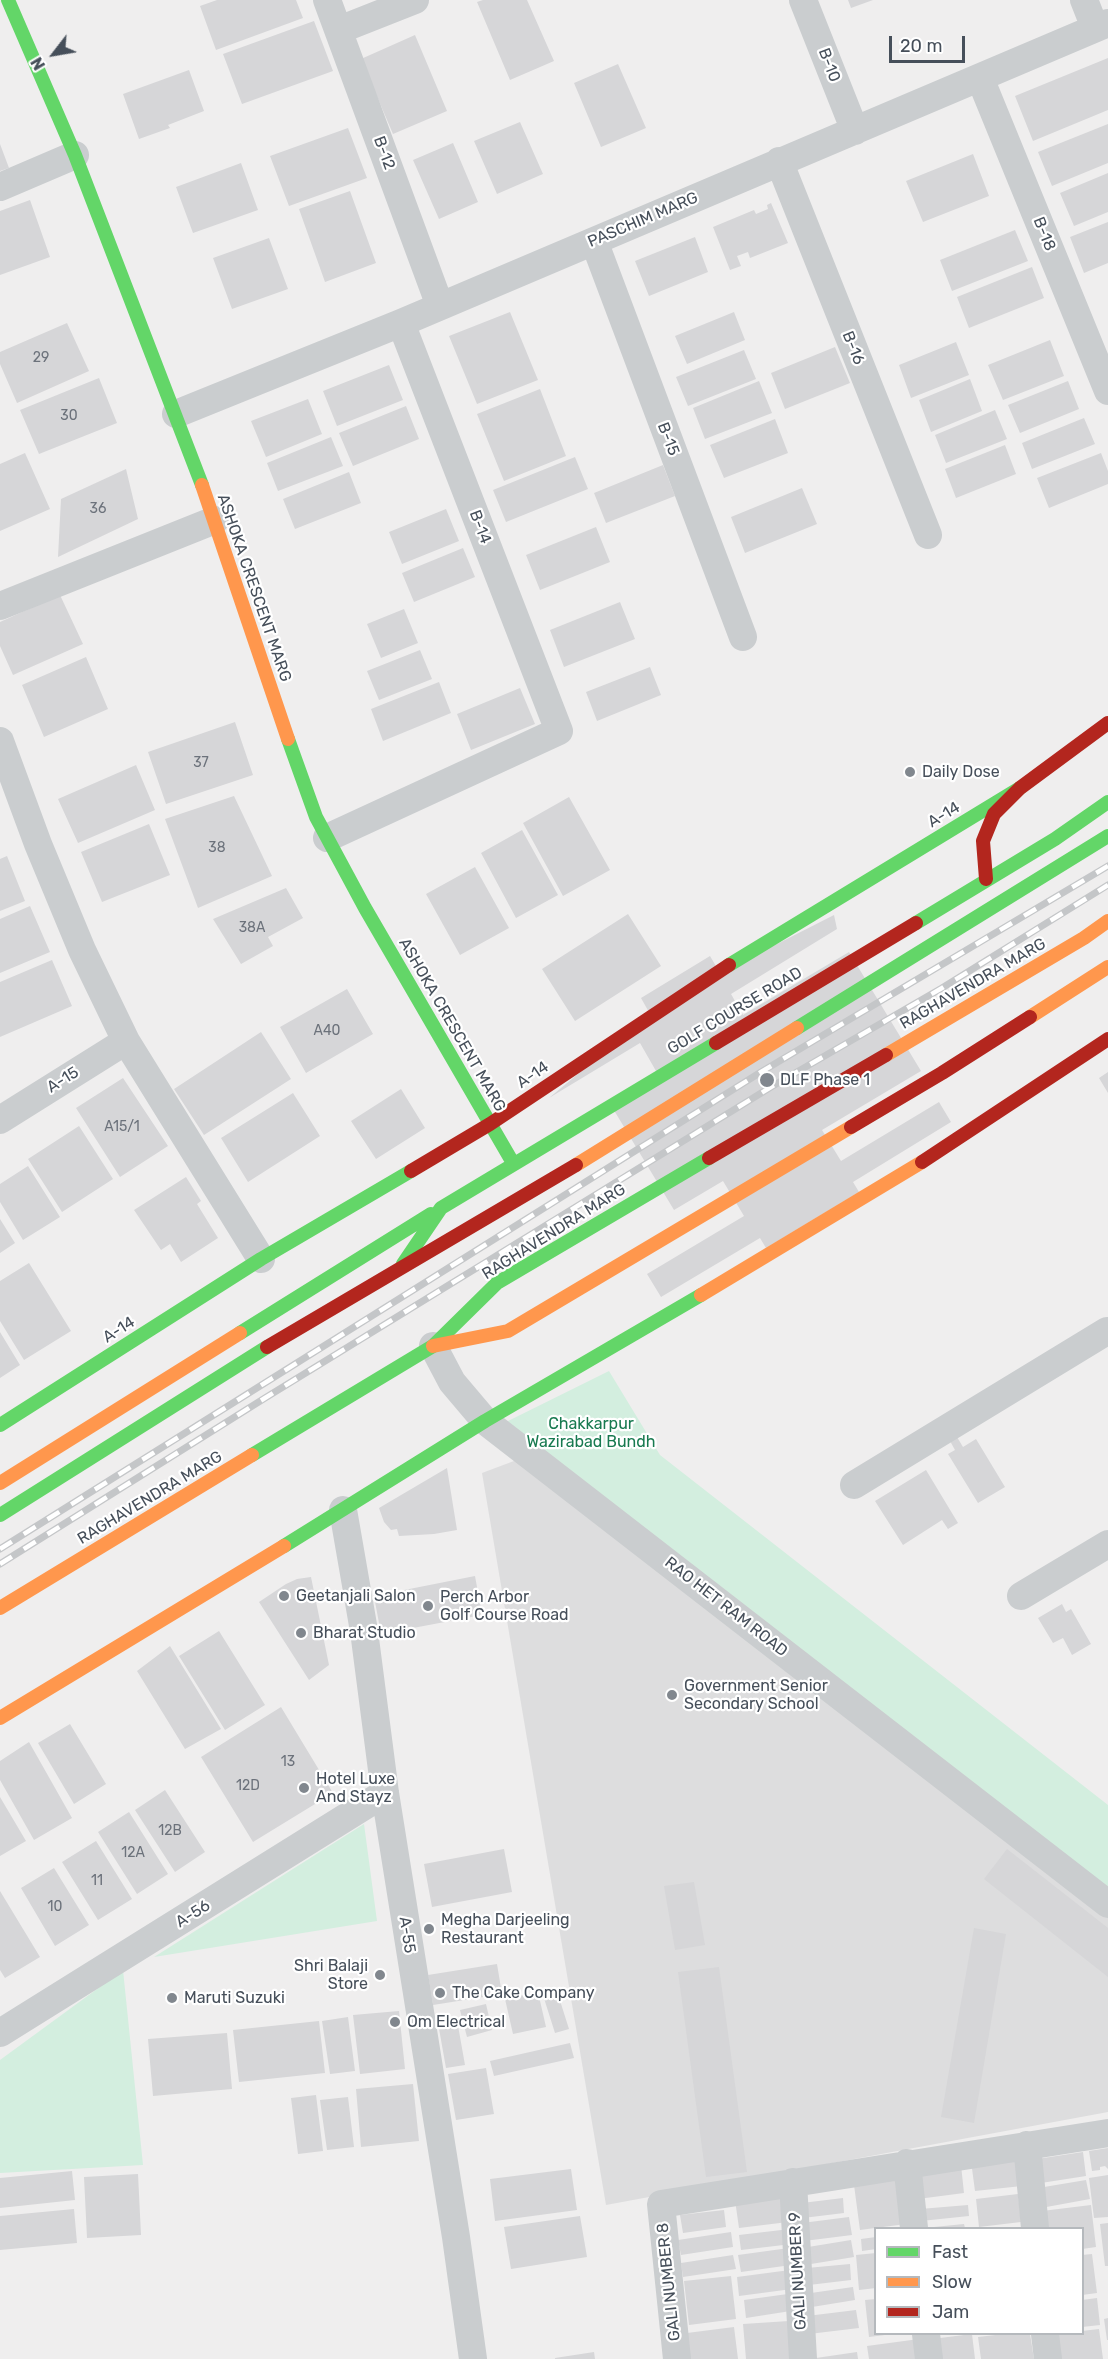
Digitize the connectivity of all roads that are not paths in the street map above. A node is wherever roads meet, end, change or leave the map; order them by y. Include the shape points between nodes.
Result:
1 (8, 0) edge
2 (327, 0) edge
3 (416, 0) edge
4 (803, 0) edge
5 (1084, 0) edge
6 (1102, 26) edge
7 (339, 30) junction
8 (980, 78) junction
9 (855, 131) junction
10 (75, 155) junction
11 (779, 161) junction
12 (0, 187) edge
13 (594, 241) junction
14 (440, 306) junction
15 (400, 323) junction
16 (1108, 391) edge
17 (176, 414) junction
18 (215, 520) junction
19 (927, 535) dead end
20 (0, 606) edge
21 (743, 637) dead end
22 (1108, 723) edge
23 (0, 741) edge
24 (1020, 788) junction
25 (1108, 802) edge
26 (1108, 836) edge
27 (327, 838) junction
28 (986, 879) junction
29 (1108, 921) edge
30 (1108, 967) edge
31 (1108, 1039) edge
32 (126, 1041) junction
33 (0, 1120) edge
34 (490, 1124) junction
35 (513, 1164) junction
36 (441, 1208) junction
37 (261, 1259) junction
38 (399, 1270) junction
39 (1108, 1332) edge
40 (433, 1346) junction
41 (485, 1421) junction
42 (0, 1425) edge
43 (0, 1483) edge
44 (854, 1485) dead end
45 (343, 1510) junction
46 (0, 1515) edge
47 (1108, 1544) edge
48 (1021, 1596) dead end
49 (0, 1608) edge
50 (0, 1718) edge
51 (385, 1792) junction
52 (1108, 1904) edge
53 (0, 2033) edge
54 (1108, 2133) edge
55 (1027, 2145) junction
56 (907, 2163) junction
57 (793, 2182) junction
58 (914, 2227) edge
59 (1035, 2227) edge
60 (926, 2335) edge
61 (1045, 2335) edge
62 (473, 2359) edge
63 (677, 2359) edge
64 (804, 2359) edge
65 (929, 2359) edge
66 (1048, 2359) edge

1 - 10 street, ASHOKA CRESCENT MARG
2 - 7 street, B-12
3 - 7 street
4 - 9 street, B-10
5 - 6 street
6 - 8 street, PASCHIM MARG
7 - 14 street, B-12
8 - 9 street, PASCHIM MARG
8 - 16 street, B-18
9 - 11 street, PASCHIM MARG
10 - 12 street
10 - 17 street, ASHOKA CRESCENT MARG
11 - 13 street, PASCHIM MARG
11 - 19 street, B-16
13 - 14 street, PASCHIM MARG
13 - 21 street, B-15
14 - 15 street, PASCHIM MARG
15 - 17 street, PASCHIM MARG
15 - 27 street, B-14 via 559,731
17 - 18 street, ASHOKA CRESCENT MARG
18 - 20 street
18 - 27 street, ASHOKA CRESCENT MARG via 282,724
22 - 24 street
23 - 32 street via 82,950
24 - 28 street via 994,814 983,841
24 - 34 street, A-14 via 703,981
25 - 28 street, GOLF COURSE ROAD via 1056,839
26 - 38 street via 549,1182
27 - 34 street, ASHOKA CRESCENT MARG
28 - 35 street, GOLF COURSE ROAD
29 - 40 street, RAGHAVENDRA MARG via 497,1283
30 - 40 street via 942,1073 508,1331
31 - 41 street via 937,1153
32 - 33 street, A-15
32 - 37 street
34 - 35 street, ASHOKA CRESCENT MARG
34 - 37 street, A-14
35 - 36 street, GOLF COURSE ROAD
36 - 38 street, GOLF COURSE ROAD
36 - 43 street
37 - 42 street, A-14
38 - 46 street via 242,1361
39 - 44 street
40 - 41 street, RAO HET RAM ROAD via 452,1382
40 - 49 street, RAGHAVENDRA MARG
41 - 45 street
41 - 52 street, RAO HET RAM ROAD
45 - 50 street
45 - 51 street, A-55
47 - 48 street
51 - 53 street, A-56
51 - 62 street, A-55
54 - 55 street
55 - 56 street
55 - 59 street
56 - 57 street
56 - 58 street
57 - 63 street, GALI NUMBER 8 via 661,2204
57 - 64 street, GALI NUMBER 9
60 - 65 street
61 - 66 street

